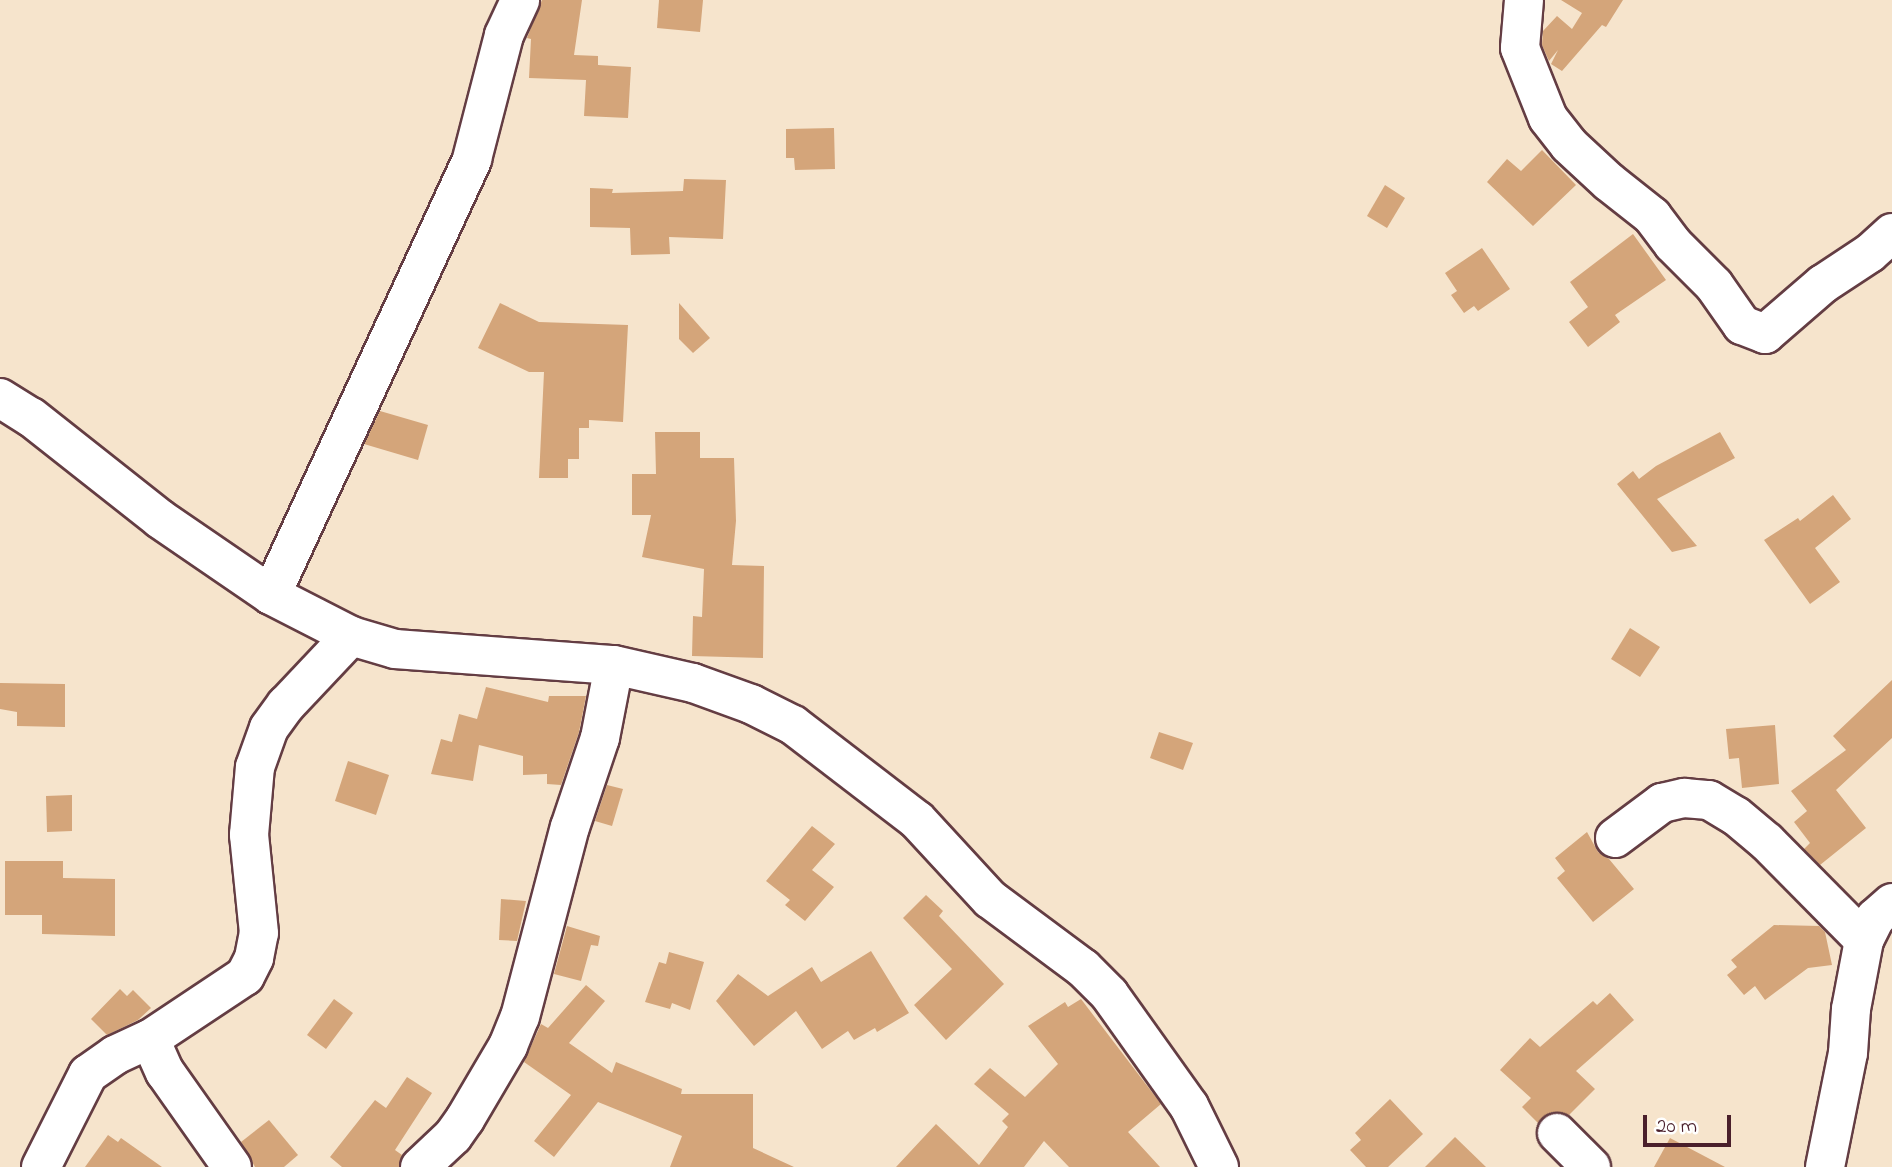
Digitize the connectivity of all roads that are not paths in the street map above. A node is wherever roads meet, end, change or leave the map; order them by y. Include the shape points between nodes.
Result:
1 (520, 0) edge
2 (1524, 0) edge
3 (1892, 233) edge
4 (0, 398) edge
5 (271, 594) junction
6 (351, 636) junction
7 (614, 665) junction
8 (1615, 838) dead end
9 (1892, 903) edge
10 (1864, 940) junction
11 (150, 1039) junction
12 (1556, 1133) dead end
13 (41, 1167) edge
14 (232, 1167) edge
15 (420, 1167) edge
16 (1219, 1167) edge
17 (1591, 1167) edge
18 (1825, 1167) edge

1 - 5 street via 504,35 472,159
2 - 3 street via 1520,48 1548,118 1569,145 1652,216 1714,285 1742,325 1765,334
4 - 5 street via 31,417 160,519
5 - 6 street
6 - 7 street via 396,649
6 - 11 street via 269,728 255,767 248,835 259,933 254,958 245,976 228,990
7 - 15 street via 600,738 570,827 520,1017 465,1119
7 - 16 street via 692,683 793,725 918,820 990,899 1083,968 1109,994 1189,1106
8 - 10 street via 1662,803 1684,798 1709,800 1767,842
9 - 10 street via 1875,918
10 - 18 street
11 - 13 street via 88,1074
11 - 14 street via 165,1072
12 - 17 street

